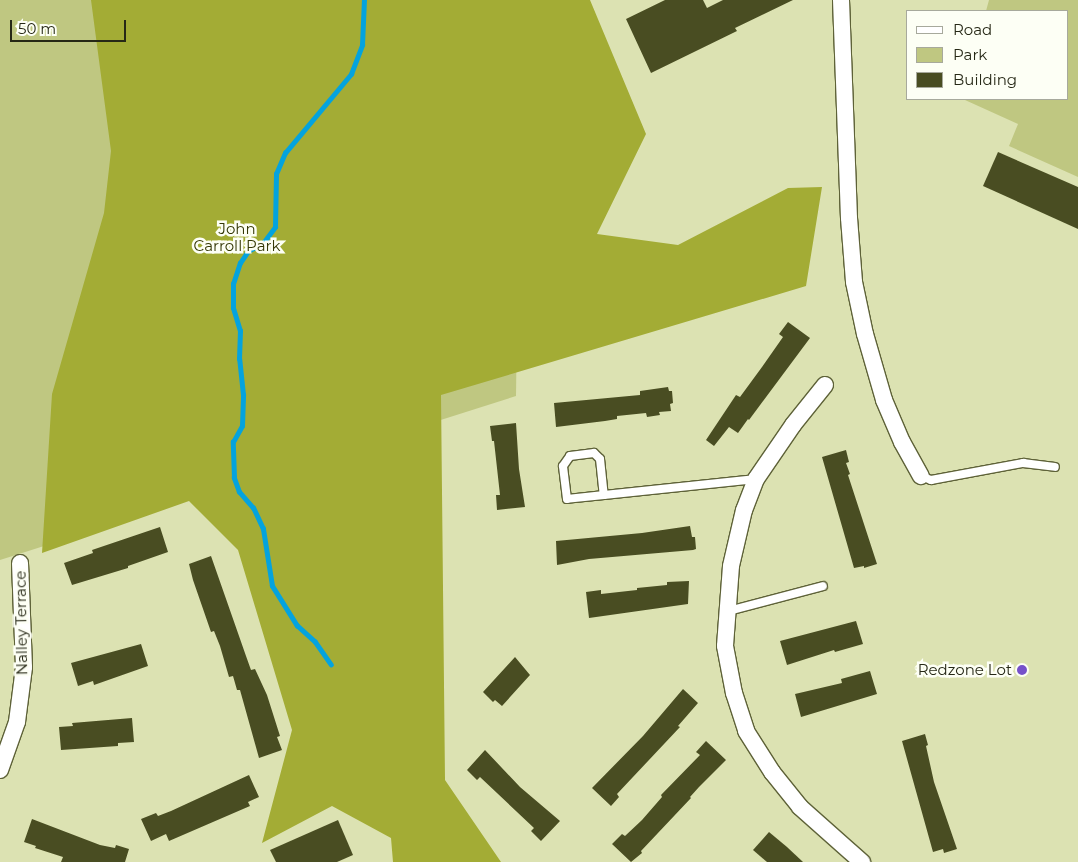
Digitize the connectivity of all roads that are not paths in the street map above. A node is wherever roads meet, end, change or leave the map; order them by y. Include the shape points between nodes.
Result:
1 (841, 0) edge
2 (826, 385) dead end
3 (1055, 467) dead end
4 (921, 476) joint
5 (756, 479) junction
6 (604, 495) junction
7 (20, 563) dead end
8 (823, 586) dead end
9 (728, 612) junction
10 (0, 770) edge
11 (862, 862) edge

1 - 4 street via 854,282 884,400
2 - 5 street via 793,425
3 - 4 lane via 1023,463 931,480
5 - 6 lane
5 - 9 street via 744,510 731,566
6 - 6 lane via 567,499 563,466 570,456 594,453 600,459
7 - 10 street, Nalley Terrace via 24,668 17,722
8 - 9 lane
9 - 11 street via 725,646 734,693 746,731 772,772 800,807

